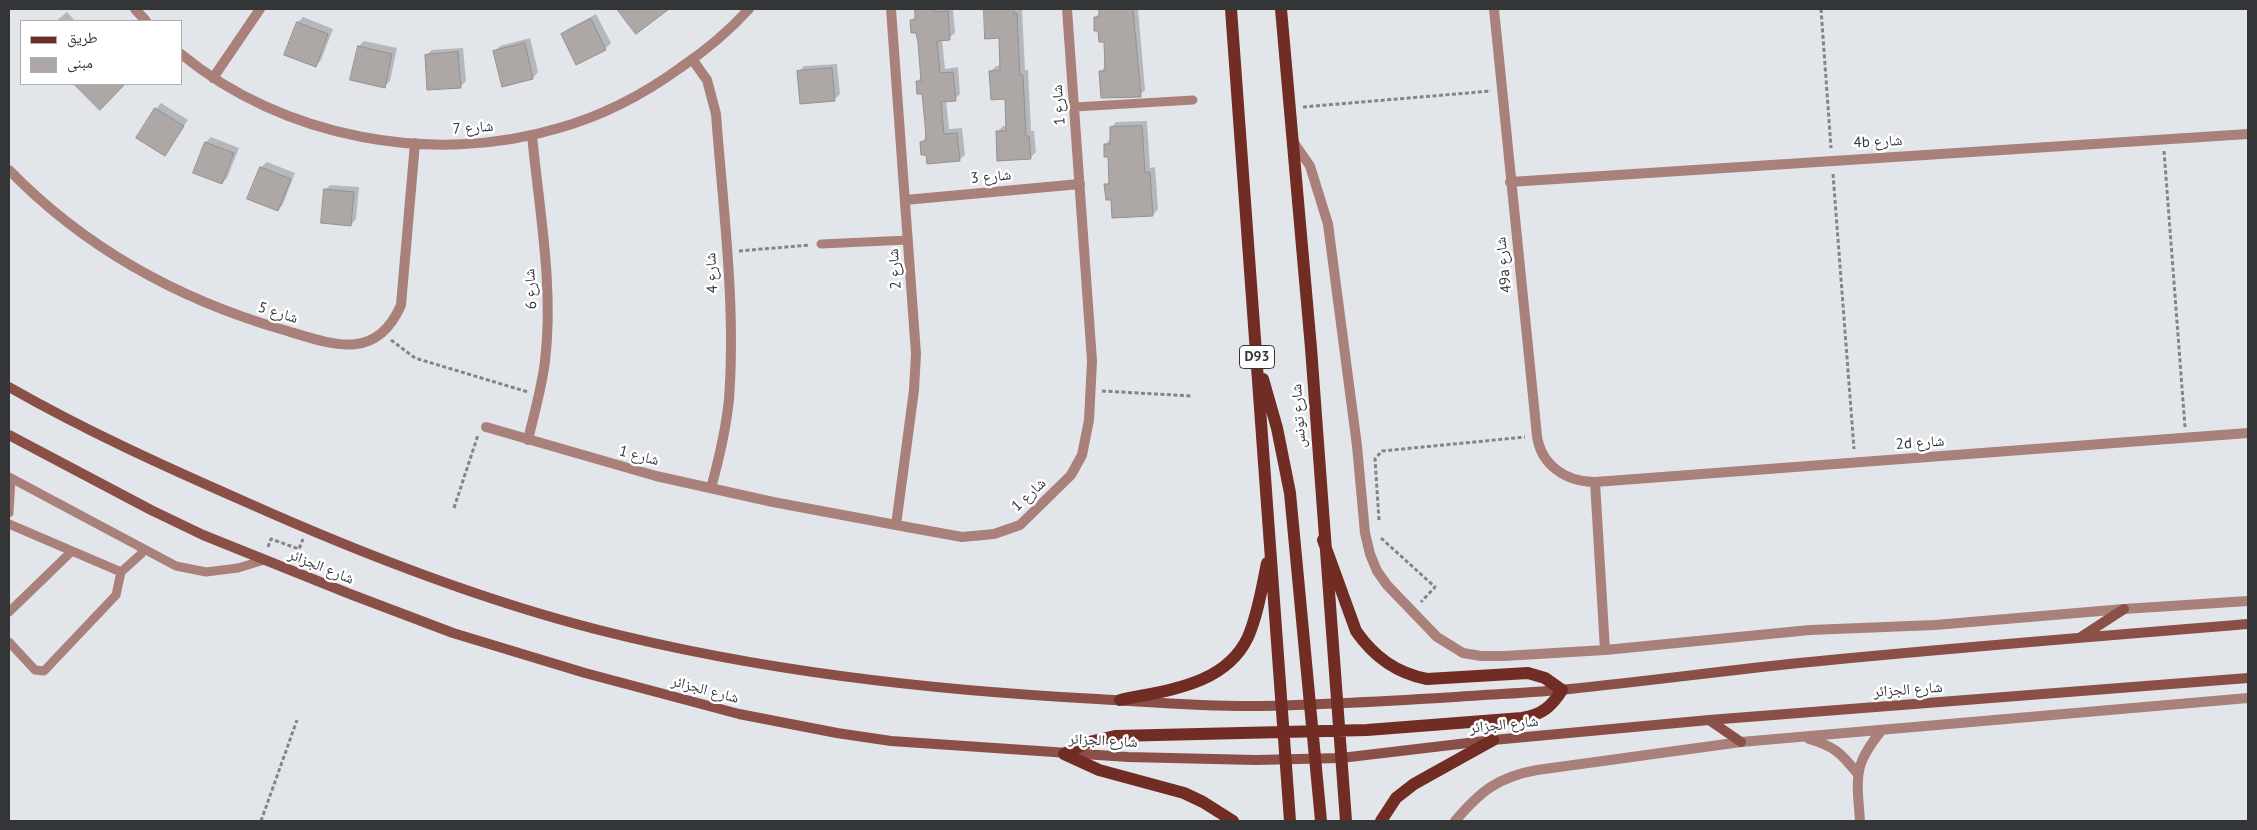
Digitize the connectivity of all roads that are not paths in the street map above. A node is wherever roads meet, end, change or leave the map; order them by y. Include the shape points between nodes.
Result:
1 (135, 9) edge
2 (260, 9) edge
3 (749, 9) edge
4 (891, 9) edge
5 (1067, 9) edge
6 (1231, 9) edge
7 (1281, 9) edge
8 (1494, 9) edge
9 (145, 20) edge
10 (182, 55) edge
11 (692, 59) junction
12 (213, 78) junction
13 (1192, 100) dead end
14 (1074, 107) junction
15 (2248, 134) edge
16 (532, 135) junction
17 (1292, 139) junction
18 (414, 143) junction
19 (9, 170) edge
20 (1510, 182) junction
21 (1080, 184) junction
22 (905, 200) junction
23 (908, 240) junction
24 (821, 244) dead end
25 (1257, 360) junction
26 (9, 387) edge
27 (486, 427) road end
28 (2248, 433) edge
29 (9, 435) edge
30 (528, 440) junction
31 (10, 478) edge
32 (1595, 482) junction
33 (711, 488) junction
34 (9, 513) edge
35 (9, 524) edge
36 (896, 525) junction
37 (1323, 540) junction
38 (143, 549) junction
39 (72, 551) junction
40 (1270, 551) junction
41 (264, 560) junction
42 (121, 572) junction
43 (2248, 601) edge
44 (2124, 608) junction
45 (9, 612) edge
46 (2248, 624) edge
47 (2081, 638) junction
48 (10, 645) edge
49 (1605, 650) junction
50 (2248, 678) edge
51 (1562, 690) junction
52 (2248, 698) edge
53 (1120, 700) junction
54 (1336, 704) junction
55 (1311, 705) junction
56 (1282, 706) junction
57 (1709, 720) junction
58 (1882, 730) junction
59 (1339, 731) junction
60 (1284, 732) junction
61 (1314, 732) junction
62 (1803, 737) junction
63 (1493, 740) junction
64 (1741, 742) junction
65 (1064, 754) junction
66 (1316, 758) junction
67 (1341, 758) junction
68 (1286, 759) junction
69 (1857, 773) junction
70 (1233, 821) edge
71 (1290, 821) edge
72 (1321, 821) edge
73 (1346, 821) edge
74 (1381, 821) edge
75 (1455, 821) edge
76 (1860, 821) edge

1 - 9 street
2 - 12 street
3 - 11 street, شارع 7
4 - 22 street, شارع 2
5 - 14 street, شارع 1
6 - 25 main road, D93
7 - 17 main road, شارع تونس
8 - 20 street, 49a شارع
10 - 12 street, شارع 7
11 - 16 street, شارع 7 via 614,106 560,128
11 - 33 street, شارع 4 via 707,80 715,102 726,252 730,372 724,430
12 - 18 street, شارع 7 via 263,106 306,123 351,134
13 - 14 lane
14 - 21 street, شارع 1
15 - 20 street, 4b شارع
16 - 18 street, شارع 7 via 475,144
16 - 30 street, شارع 6 via 548,310 545,362
17 - 37 main road, شارع تونس via 1311,348
17 - 49 street via 1310,166 1328,224 1365,533 1377,571 1387,586 1437,637 1463,653 1504,656
18 - 19 street, شارع 5 via 403,295 396,315 384,332 354,345 332,344 227,313 150,277 88,239
20 - 32 street, 49a شارع via 1541,453 1558,472 1578,480
21 - 22 street, شارع 3
21 - 36 street, شارع 1 via 1092,361 1086,439 1077,466 1020,525 994,534 970,537
22 - 23 street, شارع 2
23 - 24 lane
23 - 36 street, شارع 2 via 916,374
25 - 40 main road, D93
25 - 55 main road via 1277,428 1290,493
26 - 53 main road, شارع الجزائر via 116,444 307,529 396,565 597,630 798,670 921,687
27 - 30 street, شارع 1
28 - 32 street, 2d شارع
29 - 41 main road, شارع الجزائر via 151,510
30 - 33 street, شارع 1
31 - 34 lane
31 - 38 lane
32 - 49 street
33 - 36 street, شارع 1
35 - 39 lane
37 - 51 main road via 1356,631 1385,663 1412,676 1427,679 1528,673 1545,678
37 - 54 main road, شارع تونس
38 - 41 lane via 176,566 206,572 238,568
38 - 42 lane
39 - 42 lane
39 - 45 lane
40 - 53 main road via 1253,624 1244,644 1230,661 1199,681
40 - 56 main road, D93
41 - 65 main road, شارع الجزائر via 401,614 519,654 739,714 891,741
42 - 48 lane via 116,595 44,671 35,670
43 - 44 street
44 - 47 main road
44 - 49 street via 1935,625 1810,630
46 - 47 main road, شارع الجزائر
47 - 51 main road, شارع الجزائر via 1796,663
50 - 57 main road, شارع الجزائر
51 - 54 main road, شارع الجزائر
51 - 59 main road via 1555,702 1534,716
52 - 58 street
53 - 56 main road, شارع الجزائر
54 - 55 main road, شارع الجزائر
54 - 59 main road, شارع تونس
55 - 56 main road, شارع الجزائر
55 - 61 main road
56 - 60 main road, D93
57 - 63 main road, شارع الجزائر
57 - 64 main road
58 - 62 street
58 - 69 street via 1866,752
59 - 61 main road
59 - 67 main road, شارع تونس
60 - 61 main road
60 - 65 main road via 1115,736 1089,742
60 - 68 main road, D93
61 - 66 main road
62 - 64 street
62 - 69 street via 1833,747
63 - 67 main road, شارع الجزائر
63 - 74 main road via 1405,790
64 - 75 street via 1521,773 1505,778 1481,793
65 - 68 main road, شارع الجزائر via 1128,758
65 - 70 main road via 1099,770 1184,793
66 - 67 main road, شارع الجزائر
66 - 68 main road, شارع الجزائر
66 - 72 main road
67 - 73 main road, شارع تونس
68 - 71 main road, D93
69 - 76 street

